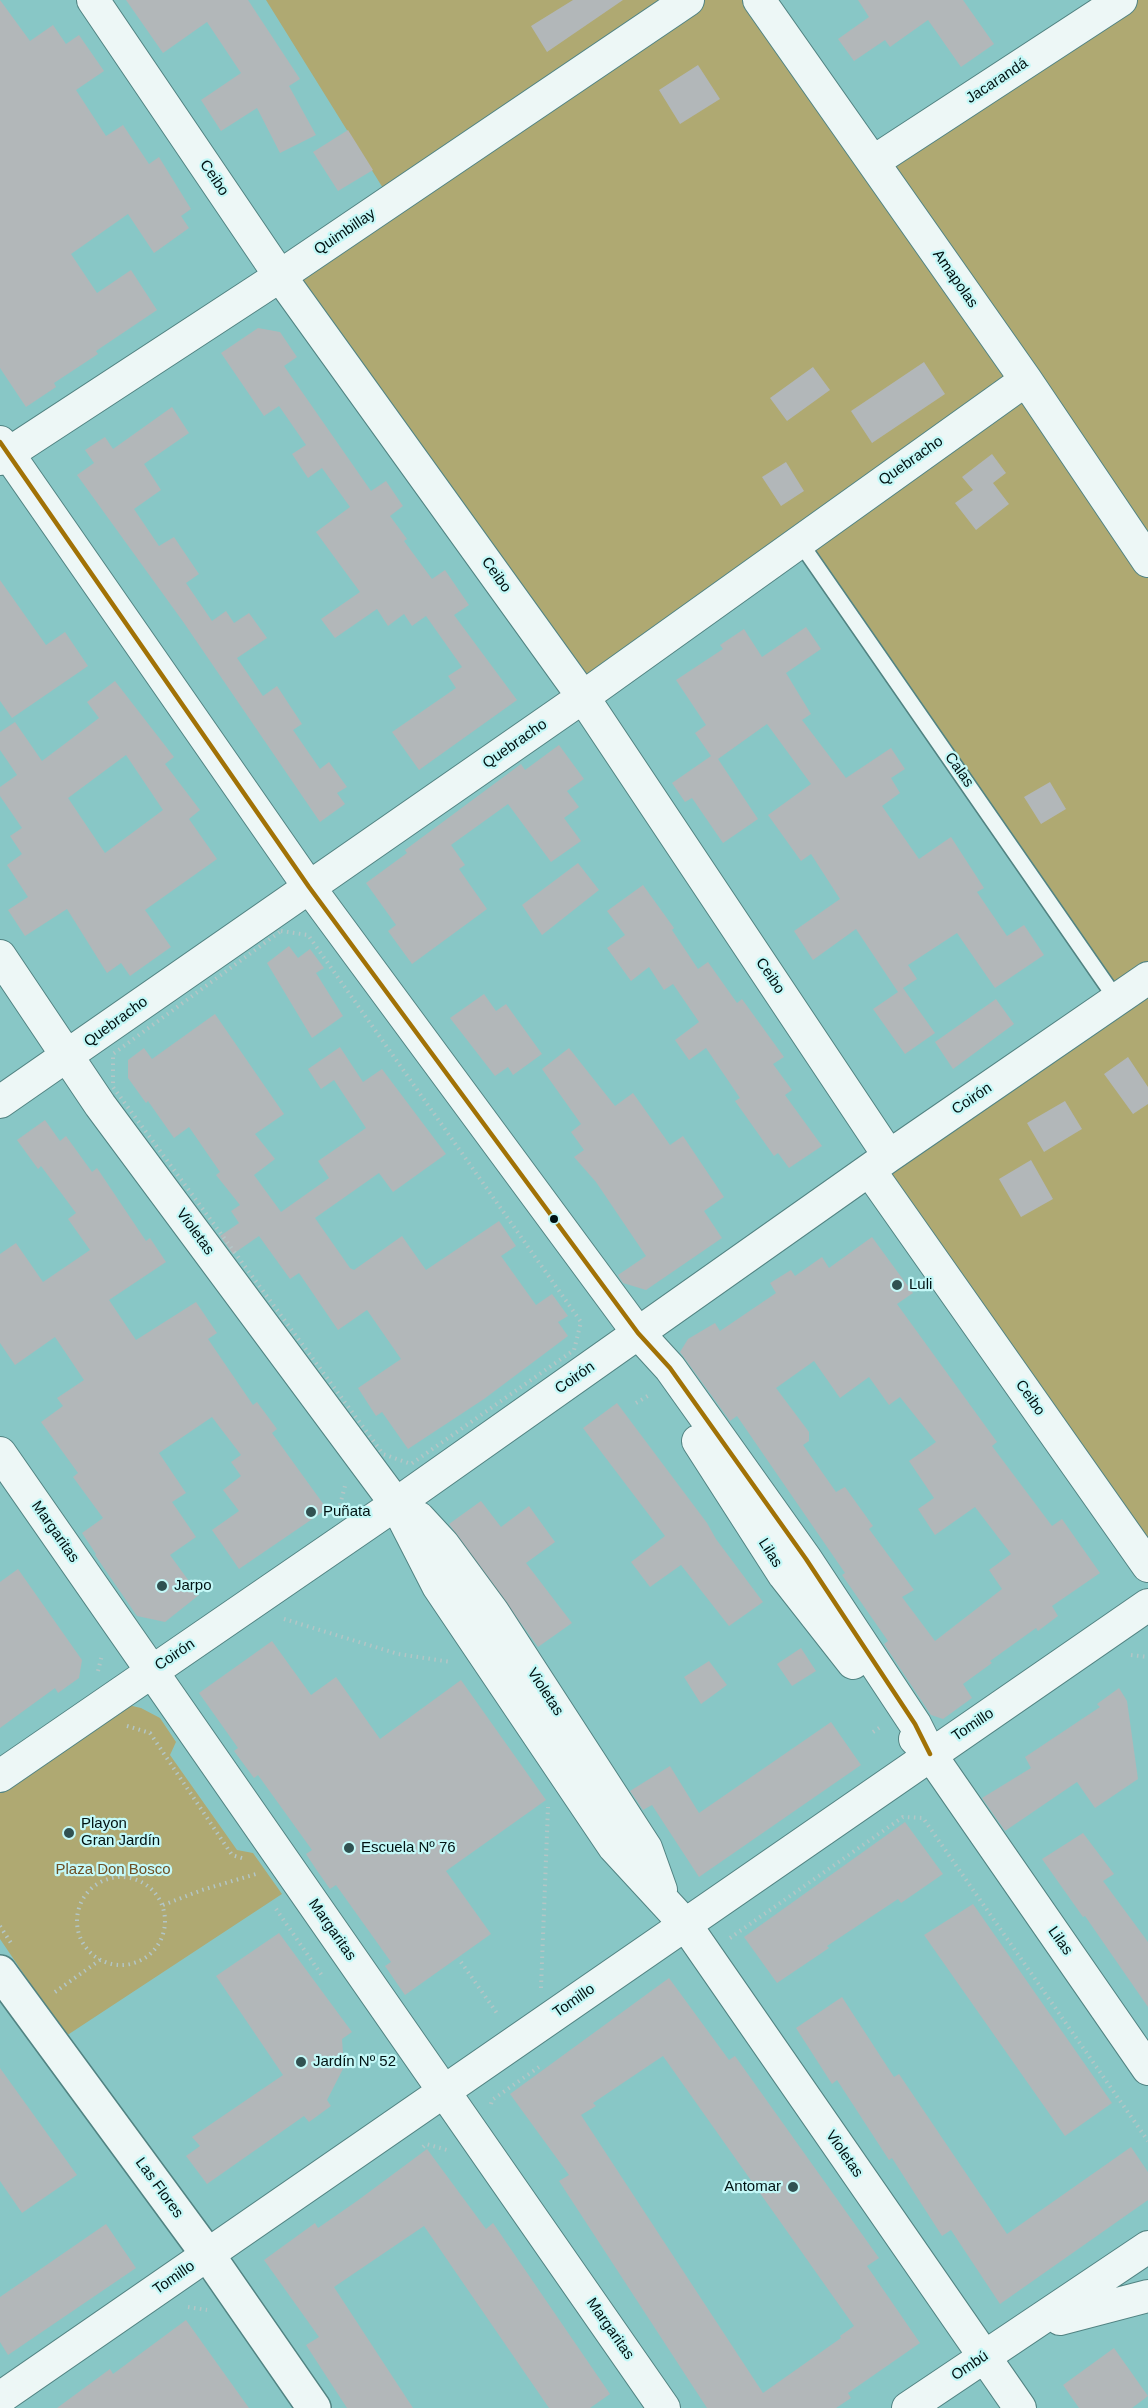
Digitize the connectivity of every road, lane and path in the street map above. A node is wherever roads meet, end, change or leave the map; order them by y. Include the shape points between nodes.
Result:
1 (93, 0) edge
2 (688, 0) edge
3 (1121, 0) edge
4 (766, 3) edge
5 (873, 162) junction
6 (280, 276) junction
7 (1026, 380) junction
8 (3, 452) edge
9 (799, 541) junction
10 (1148, 561) edge
11 (583, 697) junction
12 (309, 887) junction
13 (0, 956) edge
14 (1148, 978) edge
15 (1117, 1000) junction
16 (67, 1057) junction
17 (0, 1102) edge
18 (879, 1164) junction
19 (638, 1333) junction
20 (574, 1350) joint
21 (632, 1397) dead end
22 (642, 1412) dead end
23 (0, 1453) edge
24 (396, 1504) junction
25 (1148, 1566) edge
26 (1148, 1605) edge
27 (276, 1616) dead end
28 (1120, 1654) dead end
29 (1148, 1657) edge
30 (459, 1663) dead end
31 (152, 1671) junction
32 (119, 1724) dead end
33 (866, 1725) dead end
34 (879, 1740) dead end
35 (930, 1754) junction
36 (0, 1776) edge
37 (549, 1800) dead end
38 (253, 1861) dead end
39 (256, 1867) dead end
40 (259, 1873) junction
41 (262, 1881) dead end
42 (163, 1905) junction
43 (275, 1906) dead end
44 (685, 1924) junction
45 (0, 1926) edge
46 (730, 1936) dead end
47 (6, 1958) edge
48 (100, 1960) junction
49 (461, 1962) dead end
50 (325, 1980) dead end
51 (550, 1990) dead end
52 (49, 1997) dead end
53 (503, 2022) dead end
54 (1148, 2069) edge
55 (521, 2080) dead end
56 (444, 2091) junction
57 (492, 2100) dead end
58 (1148, 2141) edge
59 (1148, 2247) edge
60 (208, 2255) junction
61 (1148, 2296) edge
62 (1033, 2326) junction
63 (984, 2356) junction
64 (0, 2398) edge
65 (314, 2408) edge
66 (664, 2408) edge
67 (909, 2408) edge
68 (1020, 2408) edge

1 - 6 street, Ceibo
2 - 6 street, Quimbillay
3 - 5 street, Jacarandá
4 - 5 street, Amapolas
5 - 7 street, Amapolas
6 - 8 street, Quimbillay
6 - 11 street, Ceibo
7 - 9 street, Quebracho
7 - 10 street, Amapolas
8 - 12 street, Lilas
9 - 11 street, Quebracho
9 - 15 lane, Calas
11 - 12 street, Quebracho
11 - 18 street, Ceibo
12 - 16 street, Quebracho
12 - 19 street, Lilas
13 - 16 street, Violetas
14 - 15 street, Coirón
15 - 18 street, Coirón
16 - 17 street, Quebracho
16 - 24 street, Violetas
18 - 19 street, Coirón
18 - 25 street, Ceibo
19 - 24 street, Coirón
19 - 35 street, Lilas via 660,1383 784,1575 890,1711
20 - 20 path via 581,1322 308,935 281,931 113,1054 113,1087 383,1454 411,1464
21 - 22 path
23 - 31 street, Margaritas
24 - 31 street, Coirón
24 - 44 street, Violetas via 438,1586 614,1847
26 - 35 street, Tomillo
27 - 30 path via 388,1652
28 - 29 path
31 - 36 street, Coirón
31 - 56 street, Margaritas
32 - 38 path via 150,1733 232,1855
33 - 34 path
35 - 44 street, Tomillo
35 - 54 street, Lilas
37 - 51 path via 540,1996
39 - 40 path
40 - 41 path
40 - 42 path
42 - 48 path via 165,1928 156,1950 126,1966
42 - 48 path via 150,1887 131,1878 112,1877 89,1890 76,1916 78,1934 82,1944
43 - 50 path
44 - 56 street, Tomillo
44 - 63 street, Violetas
45 - 47 path
46 - 58 path via 903,1817 923,1818
47 - 60 street, Las Flores
48 - 52 path
49 - 53 path
55 - 57 path
56 - 60 street, Tomillo
56 - 66 street, Margaritas
59 - 62 street, Ombú
60 - 64 street, Tomillo
60 - 65 street, Las Flores
61 - 62 street, Ombú
62 - 63 street, Ombú
63 - 67 street, Ombú
63 - 68 street, Violetas

